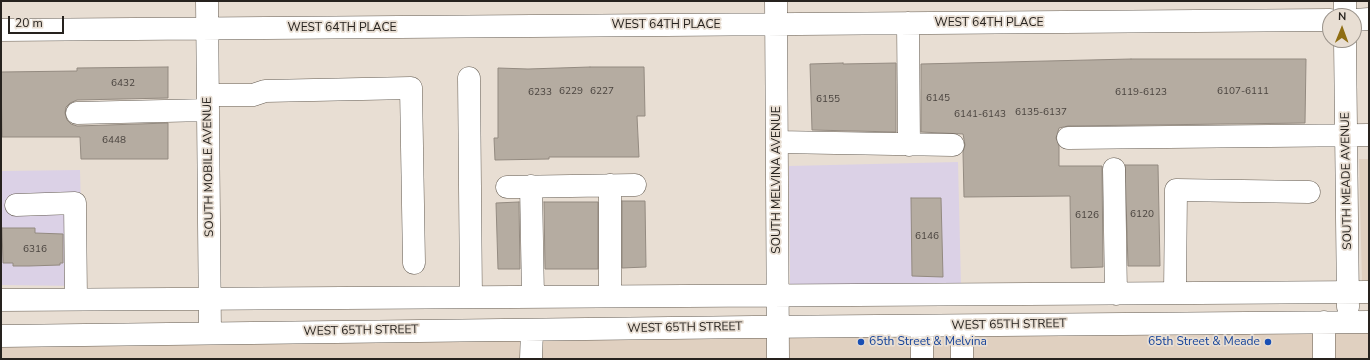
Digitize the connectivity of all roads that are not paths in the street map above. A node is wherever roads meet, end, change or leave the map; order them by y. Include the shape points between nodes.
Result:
1 (207, 1) edge
2 (776, 1) edge
3 (1322, 20) edge
4 (908, 23) junction
5 (776, 24) junction
6 (207, 29) junction
7 (1, 30) edge
8 (1345, 48) edge
9 (469, 78) dead end
10 (208, 95) junction
11 (77, 113) dead end
12 (1369, 135) edge
13 (1346, 136) junction
14 (1068, 138) dead end
15 (777, 142) junction
16 (909, 145) junction
17 (953, 145) dead end
18 (1114, 169) dead end
19 (610, 185) junction
20 (635, 185) dead end
21 (531, 186) junction
22 (507, 187) dead end
23 (1309, 192) dead end
24 (16, 205) dead end
25 (414, 263) dead end
26 (1348, 292) junction
27 (1369, 292) edge
28 (1175, 293) junction
29 (1116, 294) junction
30 (610, 296) junction
31 (777, 296) junction
32 (471, 297) junction
33 (533, 297) junction
34 (210, 298) junction
35 (76, 299) junction
36 (1, 300) edge
37 (1324, 322) junction
38 (1358, 322) edge
39 (922, 326) junction
40 (962, 326) junction
41 (778, 327) junction
42 (532, 330) junction
43 (210, 333) junction
44 (1, 336) edge
45 (531, 359) edge
46 (778, 359) edge
47 (922, 359) edge
48 (962, 359) edge
49 (1324, 359) edge

1 - 6 street, SOUTH MOBILE AVENUE
2 - 5 street, SOUTH MELVINA AVENUE
3 - 4 street, WEST 64TH PLACE
4 - 5 street, WEST 64TH PLACE
4 - 16 street
5 - 6 street, WEST 64TH PLACE
5 - 15 street, SOUTH MELVINA AVENUE
6 - 7 street, WEST 64TH PLACE
6 - 10 street, SOUTH MOBILE AVENUE
8 - 13 street, SOUTH MEADE AVENUE
9 - 32 street
10 - 11 street
10 - 25 street via 254,81 265,91 411,88
10 - 34 street, SOUTH MOBILE AVENUE
12 - 13 street
13 - 14 street
13 - 26 street, SOUTH MEADE AVENUE
15 - 16 street
15 - 31 street, SOUTH MELVINA AVENUE
16 - 17 street
18 - 29 street
19 - 20 street
19 - 21 street
19 - 30 street
21 - 22 street
21 - 33 street
23 - 28 street via 1176,190
24 - 35 street via 75,203
26 - 27 street
26 - 28 street
26 - 38 street, SOUTH MEADE AVENUE
28 - 29 street
29 - 31 street
30 - 31 street
30 - 33 street
31 - 41 street, SOUTH MELVINA AVENUE
32 - 33 street
32 - 34 street
34 - 35 street
34 - 43 street, SOUTH MOBILE AVENUE
35 - 36 street
37 - 38 street, WEST 65TH STREET
37 - 40 street, WEST 65TH STREET
37 - 49 street
39 - 40 street, WEST 65TH STREET
39 - 41 street, WEST 65TH STREET
39 - 47 street
40 - 48 street
41 - 42 street, WEST 65TH STREET
41 - 46 street, SOUTH MELVINA AVENUE
42 - 43 street, WEST 65TH STREET
42 - 45 street
43 - 44 street, WEST 65TH STREET

